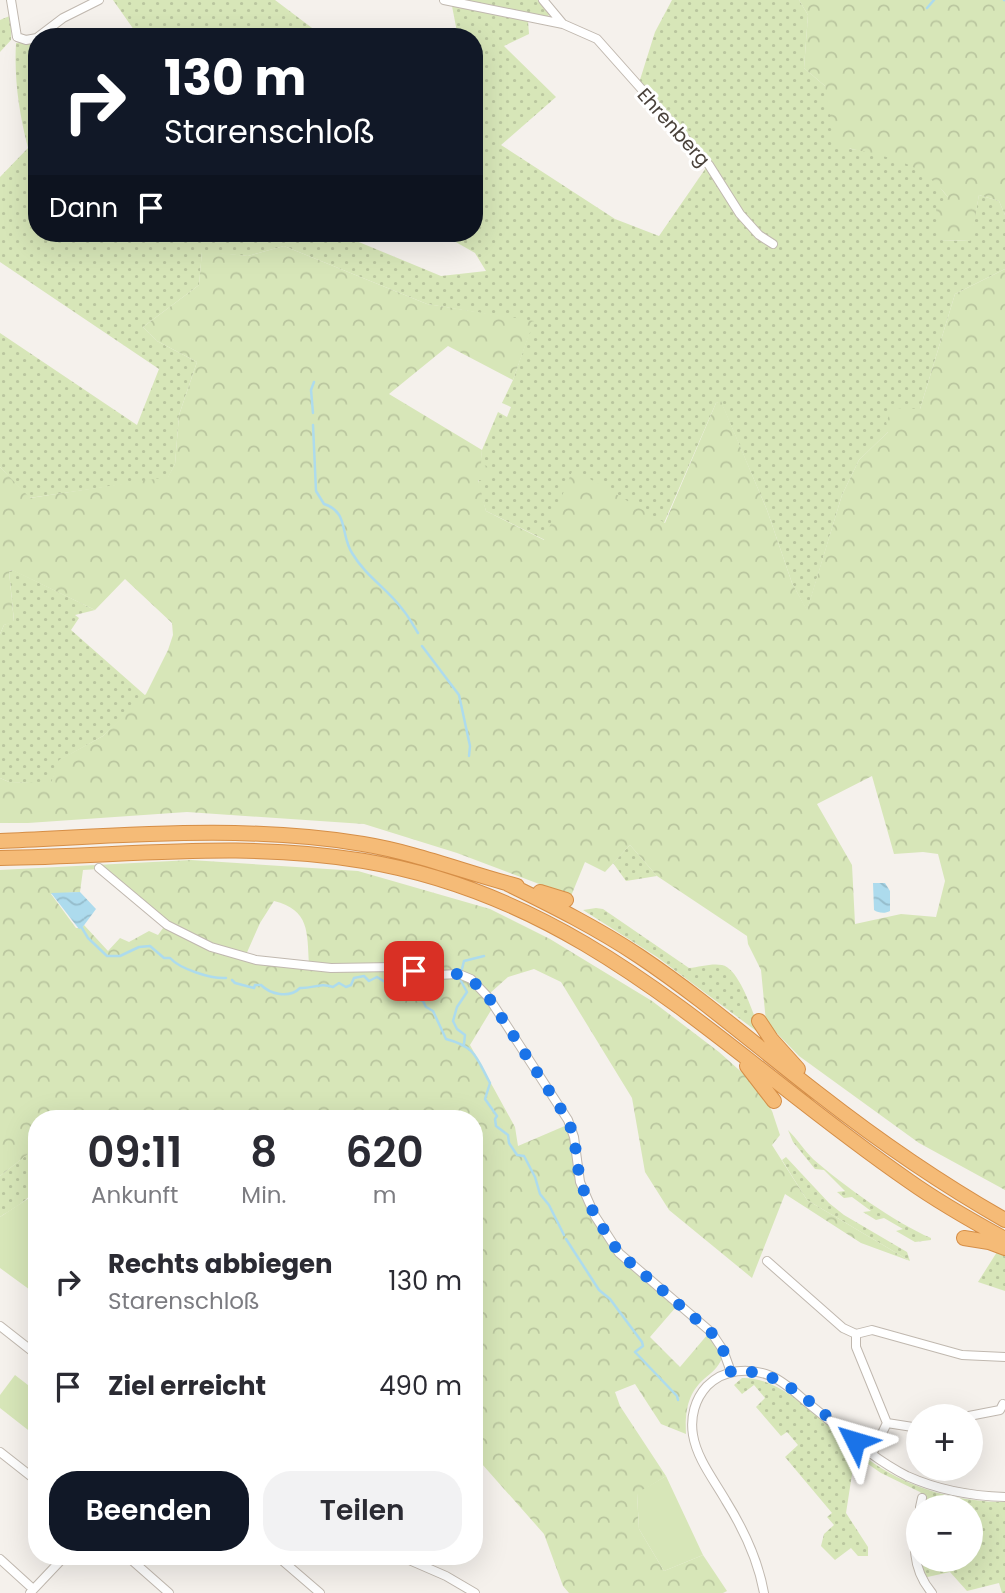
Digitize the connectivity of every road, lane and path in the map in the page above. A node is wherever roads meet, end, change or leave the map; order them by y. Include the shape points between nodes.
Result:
1 (12, 0) edge
2 (99, 0) edge
3 (444, 0) edge
4 (543, 0) edge
5 (563, 24) junction
6 (49, 28) edge
7 (28, 39) edge
8 (773, 244) dead end
9 (0, 841) edge
10 (0, 858) edge
11 (100, 861) junction
12 (508, 884) junction
13 (566, 900) dead end
14 (759, 1021) dead end
15 (734, 1048) junction
16 (819, 1094) junction
17 (774, 1101) dead end
18 (1005, 1220) edge
19 (964, 1238) dead end
20 (1005, 1239) edge
21 (1005, 1248) edge
22 (767, 1261) dead end
23 (0, 1326) edge
24 (856, 1334) junction
25 (28, 1348) edge
26 (1005, 1357) edge
27 (731, 1372) junction
28 (1003, 1404) edge
29 (983, 1414) edge
30 (887, 1423) junction
31 (906, 1426) edge
32 (0, 1452) edge
33 (872, 1454) junction
34 (28, 1474) edge
35 (1005, 1497) edge
36 (0, 1559) edge
37 (56, 1565) edge
38 (137, 1565) edge
39 (287, 1565) edge
40 (421, 1565) edge
41 (919, 1572) edge
42 (31, 1591) edge
43 (169, 1593) edge
44 (320, 1593) edge
45 (475, 1593) edge
46 (764, 1593) edge
47 (932, 1593) edge

1 - 7 street via 17,37
2 - 6 street
3 - 5 street, Ehrenberg
4 - 5 street, Ehrenberg
5 - 8 street, Ehrenberg via 604,46 709,165 740,214
9 - 12 highway via 231,833 309,837 401,851
10 - 11 highway via 67,856
11 - 15 highway via 221,850 298,853 364,861 435,878 494,897 569,933 629,970
11 - 27 street via 167,925 220,950 256,960 331,968 395,967 471,979 489,998 568,1120 585,1198 613,1244 711,1332
12 - 13 highway
12 - 16 highway via 638,955
14 - 16 highway
15 - 17 highway
15 - 20 highway via 909,1182
16 - 18 highway via 907,1160
19 - 21 highway
22 - 24 street via 843,1328
23 - 25 street
24 - 26 street via 872,1330 962,1355
24 - 30 street via 856,1347
27 - 33 street via 752,1370 774,1377
27 - 46 street via 699,1395 692,1434 745,1532
28 - 29 street via 1000,1410
30 - 31 street
30 - 33 street
32 - 34 street
33 - 35 street via 926,1483 980,1497
36 - 42 street
37 - 42 street
38 - 43 street
39 - 44 street
40 - 45 street
41 - 47 street

